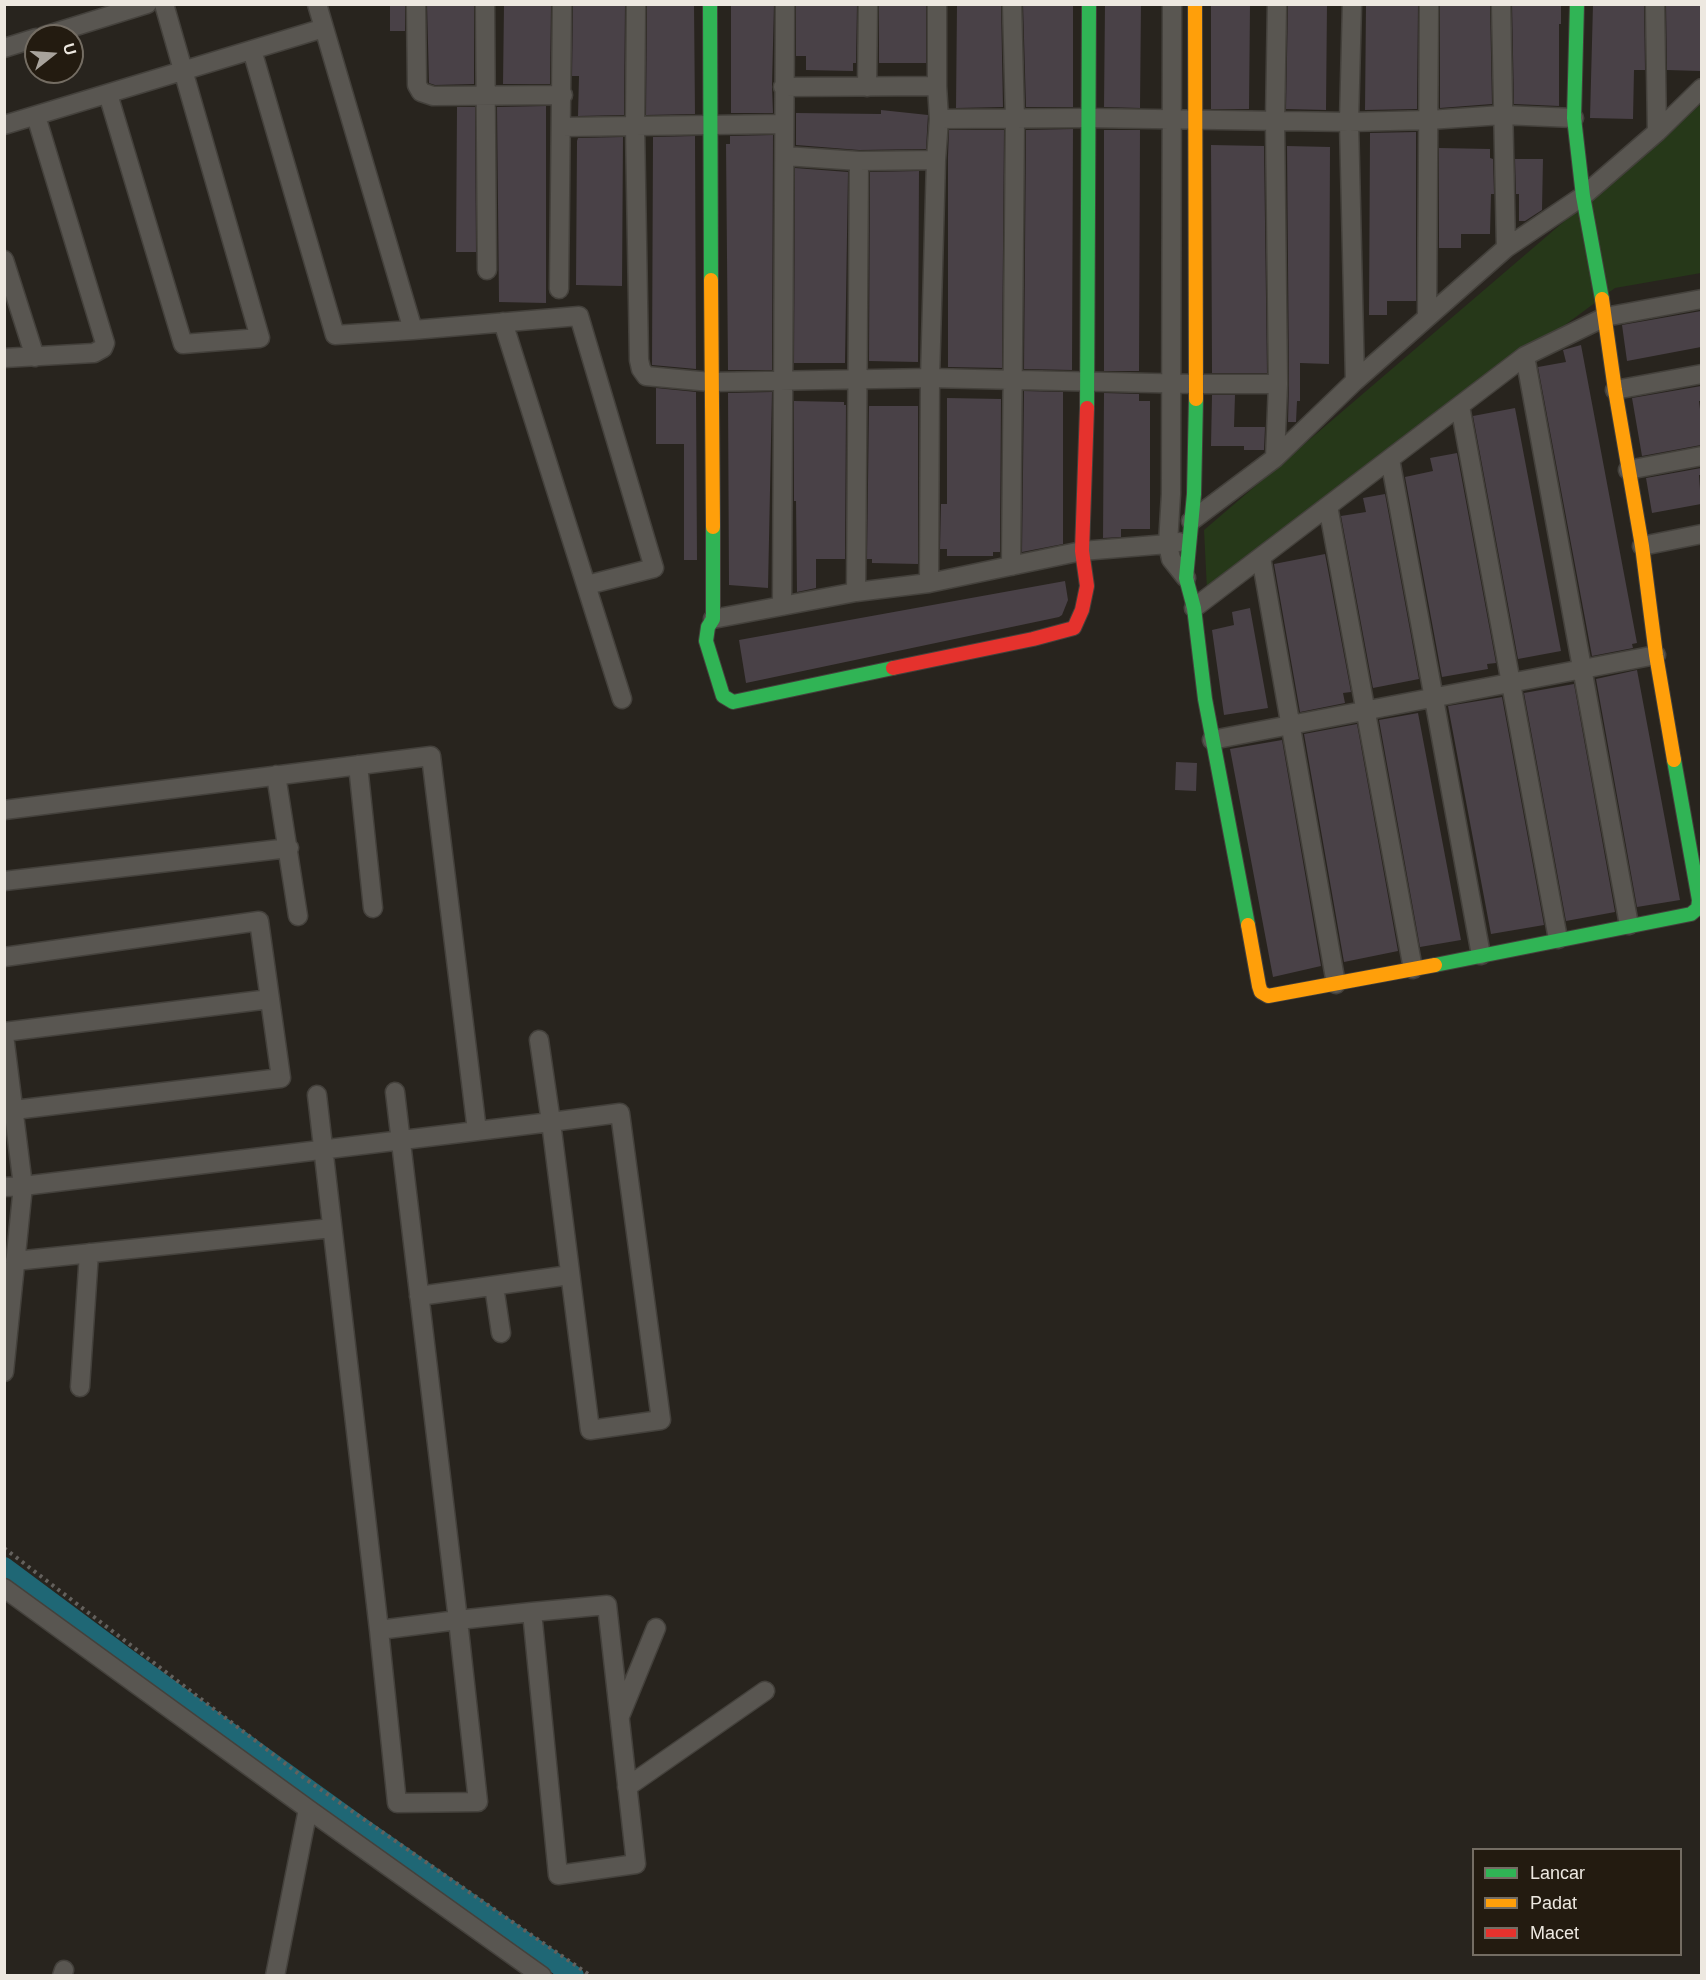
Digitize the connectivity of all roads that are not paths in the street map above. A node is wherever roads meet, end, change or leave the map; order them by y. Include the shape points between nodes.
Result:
1 (147, 4) edge
2 (164, 4) edge
3 (317, 4) edge
4 (416, 4) edge
5 (485, 4) edge
6 (562, 4) edge
7 (636, 4) edge
8 (710, 4) edge
9 (784, 4) edge
10 (868, 4) edge
11 (937, 4) edge
12 (1012, 4) edge
13 (1089, 4) edge
14 (1172, 4) edge
15 (1195, 4) edge
16 (1277, 4) edge
17 (1352, 4) edge
18 (1429, 4) edge
19 (1501, 4) edge
20 (1577, 4) edge
21 (1654, 4) edge
22 (83, 24) edge
23 (324, 28) junction
24 (24, 42) edge
25 (4, 48) edge
26 (252, 50) junction
27 (184, 71) junction
28 (937, 86) junction
29 (783, 87) junction
30 (867, 87) junction
31 (1701, 88) edge
32 (108, 94) junction
33 (486, 94) junction
34 (562, 95) junction
35 (1502, 115) junction
36 (36, 116) junction
37 (1088, 118) junction
38 (1574, 118) junction
39 (939, 119) junction
40 (1015, 119) junction
41 (1174, 119) junction
42 (1196, 120) junction
43 (1429, 120) junction
44 (1275, 121) junction
45 (1349, 122) junction
46 (710, 123) junction
47 (783, 123) junction
48 (4, 125) edge
49 (635, 126) junction
50 (562, 127) junction
51 (1658, 132) junction
52 (785, 156) junction
53 (859, 160) junction
54 (936, 160) junction
55 (1583, 196) junction
56 (1506, 248) junction
57 (4, 260) edge
58 (487, 270) dead end
59 (559, 289) dead end
60 (1701, 299) edge
61 (1427, 316) junction
62 (1605, 316) junction
63 (503, 322) junction
64 (413, 330) junction
65 (35, 357) junction
66 (1525, 357) junction
67 (4, 358) edge
68 (1701, 374) edge
69 (930, 378) junction
70 (783, 380) junction
71 (858, 380) junction
72 (1012, 380) junction
73 (1088, 381) junction
74 (1355, 381) junction
75 (711, 382) junction
76 (1172, 383) junction
77 (1196, 384) junction
78 (1278, 384) junction
79 (1615, 390) junction
80 (1460, 405) junction
81 (1701, 456) edge
82 (1275, 458) junction
83 (1390, 459) junction
84 (1628, 470) junction
85 (1172, 494) junction
86 (1194, 494) junction
87 (1328, 507) junction
88 (1190, 530) junction
89 (1701, 534) edge
90 (1168, 544) junction
91 (1642, 546) junction
92 (1082, 551) junction
93 (1261, 557) junction
94 (1011, 566) junction
95 (1186, 578) junction
96 (929, 583) junction
97 (587, 585) junction
98 (856, 592) junction
99 (782, 606) junction
100 (1194, 608) junction
101 (713, 619) junction
102 (1656, 655) junction
103 (1582, 669) junction
104 (1511, 683) junction
105 (1434, 698) junction
106 (622, 699) dead end
107 (1365, 711) junction
108 (1291, 725) junction
109 (1212, 740) junction
110 (358, 765) junction
111 (276, 775) junction
112 (4, 810) edge
113 (289, 848) junction
114 (4, 881) edge
115 (373, 908) dead end
116 (298, 916) dead end
117 (1629, 925) junction
118 (1558, 939) junction
119 (1481, 955) junction
120 (4, 957) edge
121 (1413, 969) junction
122 (1336, 984) junction
123 (270, 999) junction
124 (4, 1034) edge
125 (539, 1040) dead end
126 (395, 1092) dead end
127 (317, 1095) dead end
128 (14, 1110) junction
129 (551, 1122) junction
130 (477, 1131) junction
131 (401, 1140) junction
132 (323, 1149) junction
133 (23, 1186) junction
134 (4, 1187) edge
135 (332, 1228) junction
136 (90, 1253) junction
137 (15, 1261) junction
138 (570, 1275) junction
139 (494, 1286) junction
140 (419, 1296) junction
141 (501, 1333) dead end
142 (4, 1372) edge
143 (80, 1387) dead end
144 (4, 1588) edge
145 (532, 1612) junction
146 (458, 1620) junction
147 (656, 1628) dead end
148 (379, 1630) junction
149 (765, 1691) dead end
150 (619, 1717) junction
151 (627, 1787) junction
152 (308, 1809) junction
153 (275, 1976) edge
154 (542, 1976) edge

1 - 22 street
2 - 27 street
3 - 23 street
4 - 33 street via 417,85 421,92 433,96
5 - 33 street
6 - 34 street
7 - 49 street
8 - 46 street
9 - 29 street
10 - 30 street
11 - 28 street
12 - 40 street
13 - 37 street
14 - 41 street
15 - 42 street
16 - 44 street
17 - 45 street
18 - 43 street
19 - 35 street
20 - 38 street
21 - 51 street
23 - 26 street
23 - 64 street
24 - 25 street
26 - 27 street
26 - 64 street via 335,334
27 - 32 street
27 - 32 street via 260,338 183,344
28 - 30 street
28 - 39 street
29 - 30 street
29 - 47 street
31 - 51 street
32 - 36 street
33 - 34 street
33 - 58 street
34 - 50 street
35 - 38 street
35 - 43 street
35 - 56 street
36 - 48 street
36 - 65 street via 105,343 94,353
37 - 40 street
37 - 41 street
37 - 73 street
38 - 55 street
39 - 40 street
39 - 54 street
40 - 72 street
41 - 42 street
41 - 76 street
42 - 44 street
42 - 77 street
43 - 45 street
43 - 61 street
44 - 45 street
44 - 78 street
45 - 74 street
46 - 47 street
46 - 49 street
46 - 75 street
47 - 52 street
49 - 50 street
49 - 75 street via 641,369 653,378
50 - 59 street
51 - 55 street
52 - 53 street
52 - 70 street
53 - 54 street
53 - 71 street
54 - 69 street
55 - 56 street
55 - 62 street
56 - 61 street
57 - 65 street
60 - 62 street
61 - 74 street
62 - 66 street
62 - 79 street
63 - 64 street
63 - 97 street
63 - 97 street via 579,316 654,568
65 - 67 street
66 - 80 street
66 - 103 street
68 - 79 street
69 - 71 street
69 - 72 street
69 - 96 street
70 - 71 street
70 - 75 street
70 - 99 street
71 - 98 street
72 - 73 street
72 - 94 street
73 - 76 street
73 - 92 street
74 - 82 street
75 - 101 street
76 - 77 street
76 - 85 street
77 - 78 street
77 - 86 street
78 - 82 street
79 - 84 street
80 - 83 street
80 - 104 street
81 - 84 street
82 - 88 street
83 - 87 street
83 - 105 street
84 - 91 street
85 - 86 street
85 - 90 street
86 - 88 street
87 - 93 street
87 - 107 street
88 - 90 street
88 - 95 street
89 - 91 street
90 - 92 street
90 - 95 street via 1172,559
91 - 102 street
92 - 94 street
92 - 101 street via 1087,586 1082,610 1072,630 733,702 723,696 706,641
93 - 100 street
93 - 108 street
94 - 96 street
95 - 100 street
96 - 98 street
97 - 106 street
98 - 99 street
99 - 101 street
100 - 109 street
102 - 103 street
102 - 117 street via 1699,900 1698,908 1691,914
103 - 104 street
103 - 117 street
104 - 105 street
104 - 118 street
105 - 107 street
105 - 119 street
107 - 108 street
107 - 121 street
108 - 109 street
108 - 122 street
109 - 122 street via 1261,992 1274,996
110 - 111 street
110 - 115 street
110 - 130 street via 431,756
111 - 112 street
111 - 113 street
113 - 114 street
113 - 116 street
117 - 118 street
118 - 119 street
119 - 121 street
120 - 123 street via 259,921
121 - 122 street
123 - 124 street
123 - 128 street via 281,1078
124 - 128 street
125 - 129 street
126 - 131 street
127 - 132 street
128 - 133 street
129 - 130 street
129 - 138 street
129 - 138 street via 620,1113 661,1420 590,1430
130 - 131 street
131 - 132 street
131 - 140 street
132 - 133 street
132 - 135 street
133 - 134 street
133 - 137 street
135 - 136 street
135 - 148 street
136 - 137 street
136 - 143 street
137 - 142 street
138 - 139 street
139 - 140 street
139 - 141 street
140 - 146 street
144 - 152 street
145 - 146 street
145 - 150 street via 607,1605
145 - 151 street via 558,1875 636,1864
146 - 148 street
146 - 148 street via 478,1802 397,1803
147 - 150 street
149 - 151 street
150 - 151 street
152 - 153 street
152 - 154 street

